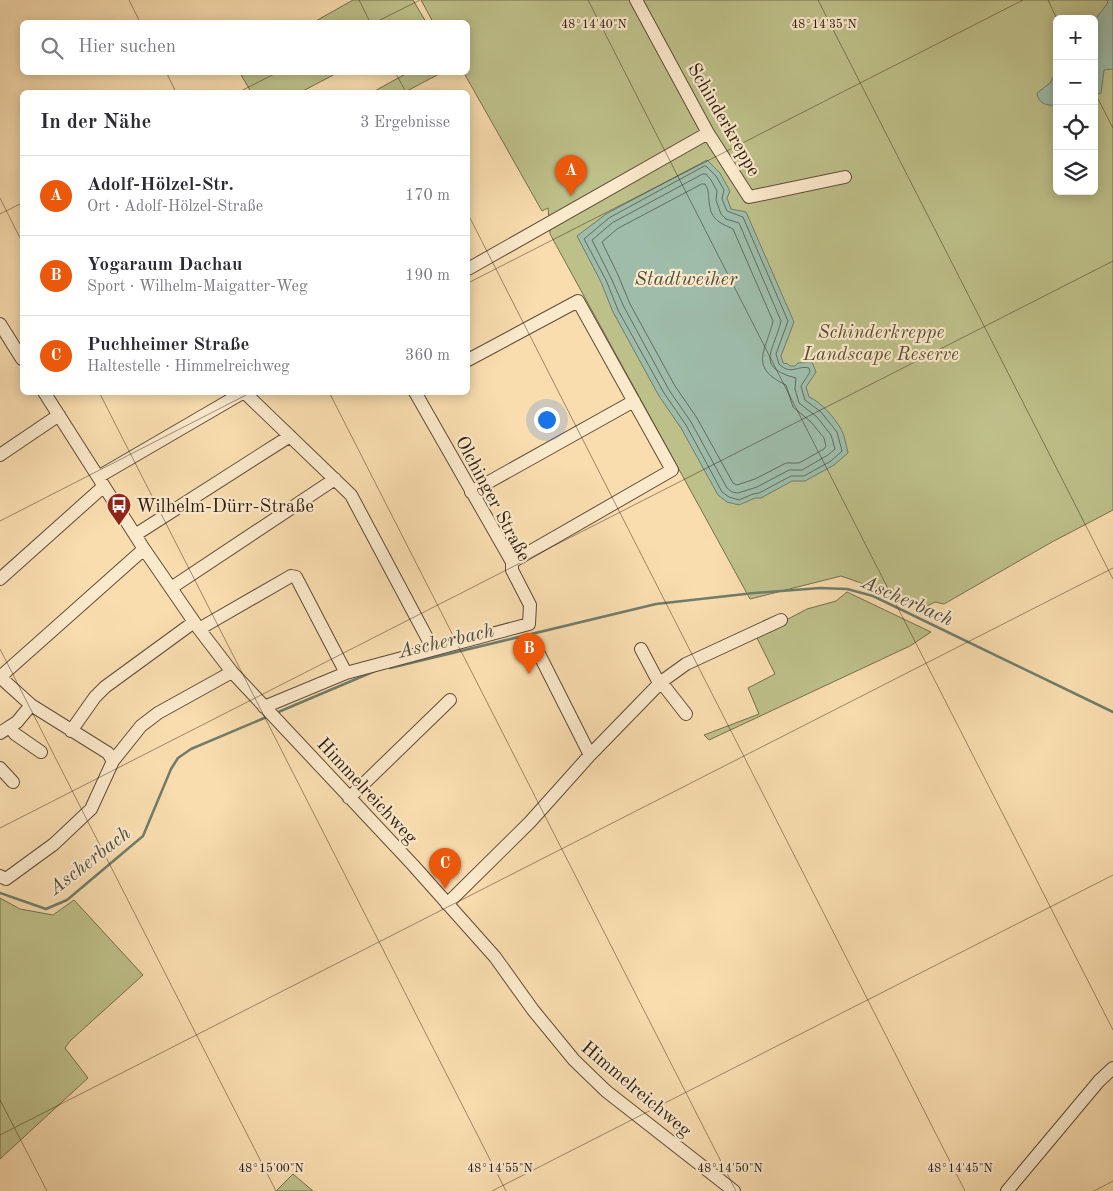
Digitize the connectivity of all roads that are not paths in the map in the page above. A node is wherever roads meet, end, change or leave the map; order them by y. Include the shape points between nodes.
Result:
1 (636, 0) edge
2 (708, 133) junction
3 (846, 177) dead end
4 (470, 268) edge
5 (0, 324) edge
6 (20, 356) edge
7 (470, 359) edge
8 (46, 395) edge
9 (239, 395) edge
10 (247, 395) edge
11 (416, 395) edge
12 (634, 401) junction
13 (58, 415) junction
14 (290, 436) junction
15 (0, 455) edge
16 (334, 479) junction
17 (101, 482) junction
18 (471, 492) junction
19 (135, 535) junction
20 (144, 549) junction
21 (512, 562) junction
22 (0, 579) edge
23 (171, 588) junction
24 (782, 620) dead end
25 (197, 625) junction
26 (432, 649) junction
27 (641, 649) dead end
28 (537, 650) dead end
29 (232, 672) junction
30 (346, 673) junction
31 (0, 677) edge
32 (660, 682) junction
33 (450, 700) dead end
34 (31, 705) junction
35 (270, 713) junction
36 (686, 714) dead end
37 (5, 730) edge
38 (71, 731) junction
39 (41, 752) dead end
40 (590, 755) junction
41 (113, 761) junction
42 (0, 768) edge
43 (13, 782) dead end
44 (349, 798) junction
45 (3, 878) edge
46 (447, 904) junction
47 (1113, 1068) edge
48 (734, 1191) edge
49 (1008, 1191) edge

1 - 2 street, Schinderkreppe
2 - 3 street, Schinderkreppe via 749,197
2 - 4 street
5 - 6 street
7 - 12 street via 578,301
8 - 13 street, Himmelreichweg
9 - 17 street
10 - 14 street
11 - 18 street, Olchinger Straße
12 - 18 street
12 - 21 street via 672,470
13 - 15 street
13 - 17 street, Himmelreichweg
14 - 16 street
14 - 19 street
16 - 23 street
16 - 26 street via 351,495
17 - 19 street, Himmelreichweg
17 - 22 street
18 - 21 street, Olchinger Straße
19 - 20 street, Himmelreichweg
20 - 23 street, Himmelreichweg
20 - 31 street
21 - 26 street, Olchinger Straße via 512,570 530,604 529,624
23 - 25 street, Himmelreichweg
24 - 32 street via 686,664
25 - 29 street, Himmelreichweg
25 - 30 street via 291,576 296,577
25 - 38 street via 105,687
26 - 30 street
27 - 32 street
28 - 40 street
29 - 35 street, Himmelreichweg
29 - 41 street via 158,713 141,726
30 - 35 street
31 - 34 street
32 - 36 street
32 - 40 street
33 - 44 street
34 - 37 street via 18,722
34 - 38 street
35 - 44 street, Himmelreichweg
37 - 39 street
38 - 41 street via 108,754
40 - 46 street via 530,822
41 - 45 street via 91,809 54,844
42 - 43 street
44 - 46 street, Himmelreichweg
46 - 48 street, Himmelreichweg via 495,957 574,1060 606,1091
47 - 49 street

